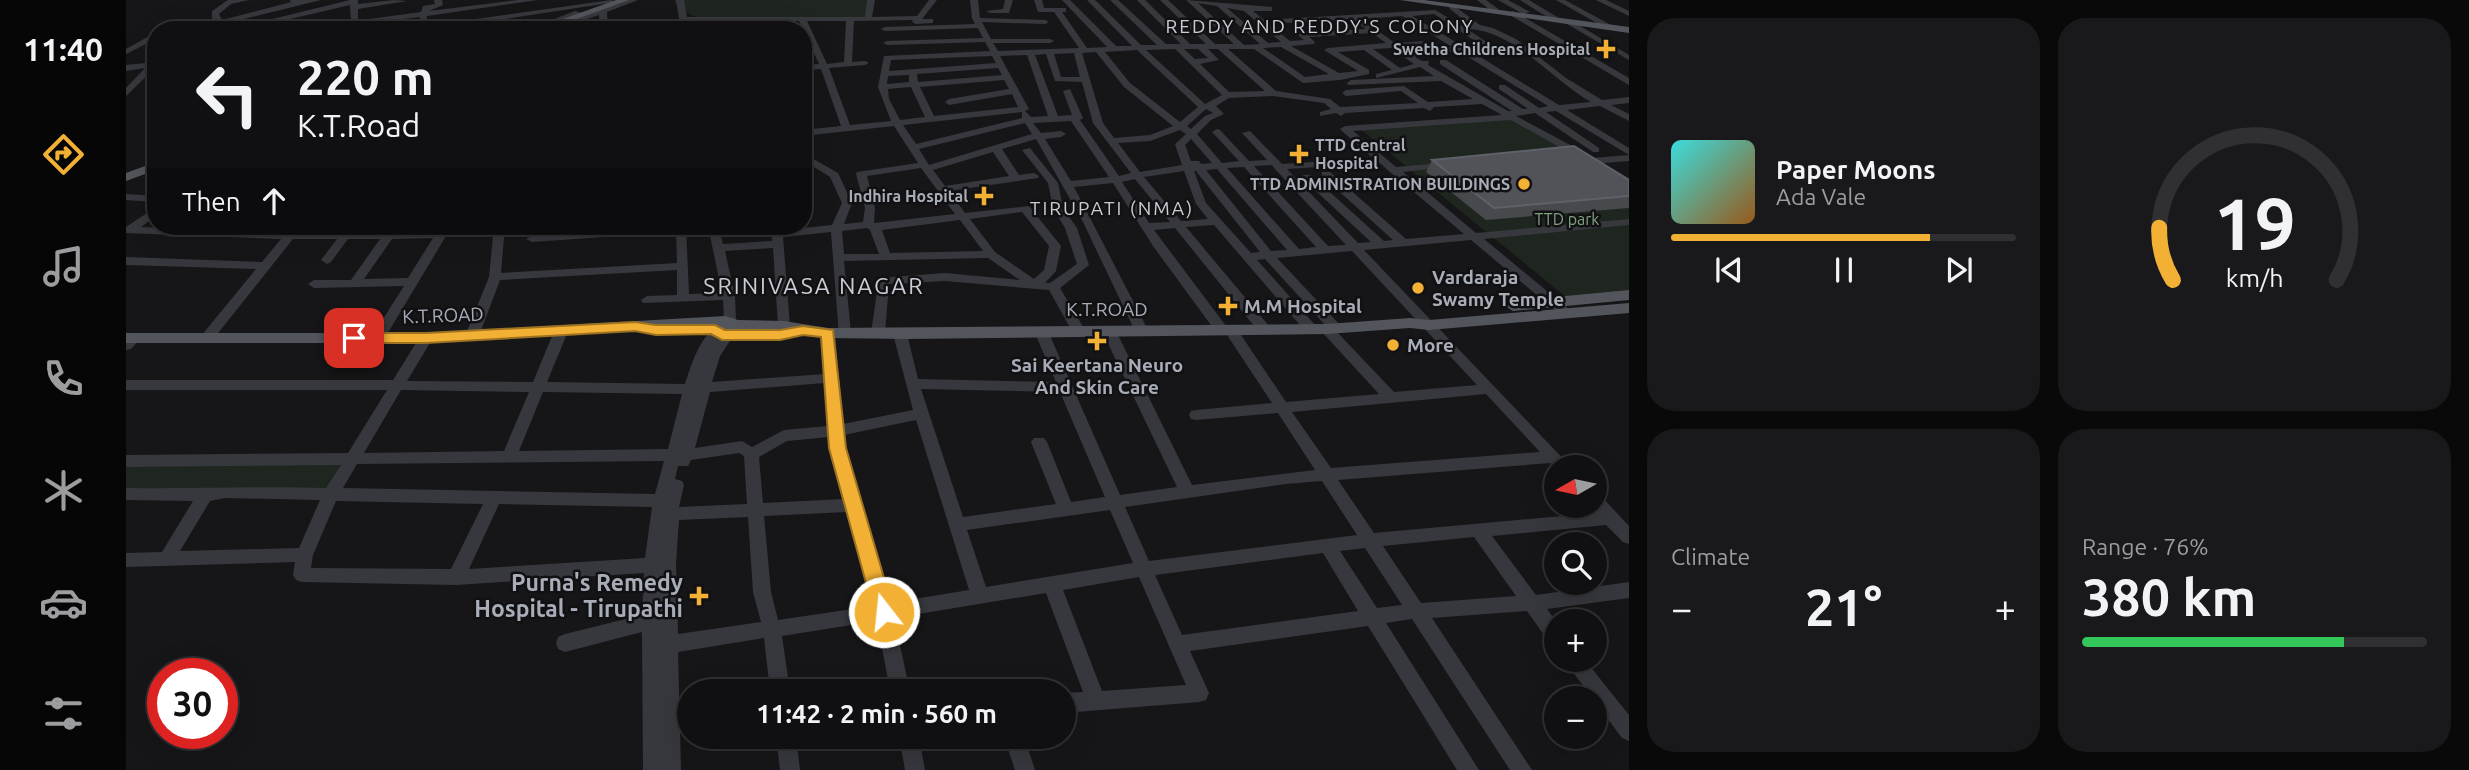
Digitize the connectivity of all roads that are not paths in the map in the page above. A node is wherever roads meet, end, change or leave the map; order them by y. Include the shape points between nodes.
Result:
1 (245, 0) edge
2 (317, 0) edge
3 (438, 0) edge
4 (534, 0) edge
5 (575, 0) edge
6 (625, 0) edge
7 (633, 0) edge
8 (680, 0) edge
9 (871, 0) edge
10 (933, 0) edge
11 (974, 0) edge
12 (1009, 0) edge
13 (1038, 0) edge
14 (1066, 0) edge
15 (1091, 0) edge
16 (1114, 0) edge
17 (1141, 0) edge
18 (1164, 0) edge
19 (1191, 0) edge
20 (1261, 0) edge
21 (1404, 0) edge
22 (1481, 0) edge
23 (1502, 0) edge
24 (1524, 0) edge
25 (1560, 0) edge
26 (1600, 0) edge
27 (403, 1) edge
28 (521, 1) edge
29 (615, 1) edge
30 (1417, 1) edge
31 (295, 2) edge
32 (1454, 4) edge
33 (1219, 5) junction
34 (1354, 5) dead end
35 (355, 6) edge
36 (582, 6) junction
37 (455, 7) junction
38 (1075, 9) junction
39 (1247, 9) junction
40 (1269, 9) junction
41 (1296, 9) dead end
42 (1041, 10) junction
43 (603, 11) junction
44 (1057, 11) junction
45 (1497, 11) junction
46 (1435, 12) junction
47 (424, 14) junction
48 (1404, 14) junction
49 (1515, 14) junction
50 (1629, 14) edge
51 (524, 15) junction
52 (1531, 15) junction
53 (1371, 16) junction
54 (1354, 17) junction
55 (880, 18) junction
56 (919, 18) junction
57 (684, 19) joint
58 (762, 19) joint
59 (802, 19) joint
60 (850, 19) junction
61 (868, 19) junction
62 (1311, 19) junction
63 (1557, 19) junction
64 (382, 20) joint
65 (720, 20) joint
66 (213, 21) edge
67 (226, 21) edge
68 (278, 21) edge
69 (299, 21) edge
70 (423, 21) edge
71 (458, 21) edge
72 (492, 21) edge
73 (526, 21) edge
74 (556, 21) edge
75 (563, 21) edge
76 (574, 21) edge
77 (580, 21) edge
78 (604, 21) edge
79 (1283, 21) junction
80 (1570, 22) junction
81 (1042, 24) junction
82 (1607, 25) junction
83 (947, 27) junction
84 (1461, 27) junction
85 (1477, 27) junction
86 (1629, 29) edge
87 (1374, 31) junction
88 (1123, 32) junction
89 (1343, 33) junction
90 (1100, 34) junction
91 (1302, 35) junction
92 (986, 37) junction
93 (812, 40) edge
94 (1050, 40) junction
95 (1311, 41) junction
96 (147, 43) edge
97 (1285, 44) junction
98 (1268, 46) junction
99 (1394, 46) junction
100 (1164, 47) junction
101 (1183, 47) junction
102 (1201, 47) junction
103 (1217, 47) junction
104 (1242, 47) junction
105 (1256, 47) junction
106 (1422, 47) junction
107 (944, 48) junction
108 (1139, 48) junction
109 (1366, 48) junction
110 (1099, 50) junction
111 (1114, 50) junction
112 (1443, 50) junction
113 (886, 51) junction
114 (1059, 51) junction
115 (1081, 51) junction
116 (1469, 51) junction
117 (1030, 52) junction
118 (1049, 52) junction
119 (1331, 52) junction
120 (906, 54) junction
121 (1303, 56) junction
122 (1410, 57) junction
123 (1629, 58) edge
124 (1272, 59) junction
125 (127, 60) edge
126 (1194, 62) junction
127 (1439, 62) junction
128 (1461, 62) junction
129 (147, 63) edge
130 (865, 63) dead end
131 (1420, 63) junction
132 (1488, 63) junction
133 (848, 65) junction
134 (824, 66) junction
135 (812, 67) edge
136 (967, 68) junction
137 (1398, 70) junction
138 (147, 72) edge
139 (1366, 72) junction
140 (1337, 76) junction
141 (1007, 77) junction
142 (1444, 78) junction
143 (976, 79) junction
144 (1380, 79) junction
145 (1085, 80) junction
146 (1303, 80) junction
147 (147, 81) edge
148 (138, 82) junction
149 (1629, 82) edge
150 (126, 83) edge
151 (934, 83) junction
152 (914, 84) junction
153 (1359, 86) junction
154 (1456, 86) junction
155 (881, 87) junction
156 (1484, 88) junction
157 (1502, 88) junction
158 (1524, 88) junction
159 (1401, 90) junction
160 (1014, 91) junction
161 (1068, 91) dead end
162 (126, 93) edge
163 (1273, 93) junction
164 (1346, 93) junction
165 (1227, 94) junction
166 (989, 95) junction
167 (1629, 100) edge
168 (1483, 101) junction
169 (949, 102) junction
170 (1603, 103) junction
171 (1207, 106) junction
172 (1427, 106) junction
173 (1556, 108) junction
174 (1388, 109) junction
175 (1337, 110) junction
176 (1367, 110) junction
177 (1536, 110) junction
178 (1025, 114) junction
179 (1323, 114) dead end
180 (1513, 114) junction
181 (960, 116) junction
182 (1074, 118) junction
183 (1629, 118) edge
184 (931, 119) junction
185 (1054, 119) junction
186 (897, 122) junction
187 (1448, 122) junction
188 (1410, 124) junction
189 (1386, 126) junction
190 (1179, 127) junction
191 (846, 128) junction
192 (1359, 128) junction
193 (812, 132) edge
194 (972, 132) junction
195 (1217, 132) dead end
196 (1191, 133) junction
197 (1247, 133) dead end
198 (1061, 134) dead end
199 (1039, 136) junction
200 (1110, 141) junction
201 (913, 148) junction
202 (996, 148) junction
203 (1027, 150) dead end
204 (1596, 150) dead end
205 (1575, 152) junction
206 (1629, 152) edge
207 (1561, 153) edge
208 (1629, 158) edge
209 (1382, 160) junction
210 (1592, 161) junction
211 (812, 162) edge
212 (1464, 163) edge
213 (147, 164) edge
214 (1247, 164) junction
215 (1277, 164) junction
216 (925, 167) junction
217 (1221, 167) junction
218 (1194, 168) junction
219 (147, 169) edge
220 (1394, 170) junction
221 (126, 171) edge
222 (1611, 173) edge
223 (861, 174) junction
224 (1326, 174) dead end
225 (834, 175) junction
226 (1138, 175) junction
227 (1034, 176) dead end
228 (126, 177) edge
229 (1307, 177) dead end
230 (1016, 179) junction
231 (1116, 180) junction
232 (1068, 184) junction
233 (943, 189) junction
234 (126, 197) edge
235 (147, 198) edge
236 (147, 217) edge
237 (964, 218) junction
238 (1214, 222) junction
239 (1629, 222) edge
240 (1178, 225) junction
241 (872, 226) junction
242 (1146, 227) junction
243 (836, 229) junction
244 (129, 230) edge
245 (147, 230) edge
246 (812, 231) edge
247 (290, 235) edge
248 (345, 235) edge
249 (389, 235) edge
250 (440, 235) edge
251 (498, 235) edge
252 (542, 235) edge
253 (681, 235) edge
254 (715, 235) edge
255 (778, 235) edge
256 (1473, 235) junction
257 (532, 239) dead end
258 (1402, 242) junction
259 (1380, 244) junction
260 (1355, 247) junction
261 (717, 248) junction
262 (1325, 250) junction
263 (1296, 253) junction
264 (991, 254) junction
265 (1268, 256) junction
266 (838, 257) junction
267 (886, 257) junction
268 (1249, 257) junction
269 (327, 260) dead end
270 (126, 261) edge
271 (683, 266) junction
272 (265, 267) junction
273 (495, 277) junction
274 (412, 282) junction
275 (355, 283) junction
276 (314, 284) dead end
277 (1035, 285) junction
278 (1053, 287) junction
279 (1629, 295) edge
280 (729, 296) junction
281 (683, 298) junction
282 (647, 300) dead end
283 (1552, 301) junction
284 (1629, 308) edge
285 (1566, 313) junction
286 (1420, 321) junction
287 (784, 326) junction
288 (562, 329) junction
289 (725, 329) junction
290 (1225, 329) junction
291 (1264, 329) junction
292 (1324, 329) junction
293 (1141, 330) junction
294 (803, 331) junction
295 (1041, 331) junction
296 (1078, 331) junction
297 (1109, 331) junction
298 (836, 333) junction
299 (878, 333) junction
300 (901, 334) junction
301 (472, 336) junction
302 (379, 338) junction
303 (426, 338) junction
304 (206, 339) junction
305 (129, 341) edge
306 (832, 378) junction
307 (912, 384) junction
308 (126, 385) edge
309 (397, 386) junction
310 (1065, 387) junction
311 (537, 388) junction
312 (697, 389) junction
313 (1489, 389) junction
314 (1391, 398) junction
315 (1282, 407) junction
316 (921, 414) junction
317 (1195, 415) dead end
318 (836, 431) junction
319 (1039, 442) dead end
320 (751, 454) junction
321 (680, 455) junction
322 (1551, 455) edge
323 (509, 457) junction
324 (352, 459) junction
325 (126, 461) edge
326 (1544, 463) edge
327 (1326, 475) junction
328 (1187, 491) junction
329 (126, 494) edge
330 (331, 494) junction
331 (205, 495) junction
332 (494, 497) junction
333 (1115, 502) junction
334 (853, 505) junction
335 (666, 507) junction
336 (1066, 509) junction
337 (756, 510) junction
338 (1607, 513) edge
339 (1611, 517) junction
340 (957, 525) junction
341 (1479, 531) junction
342 (1629, 537) edge
343 (1370, 541) junction
344 (1328, 547) junction
345 (304, 555) junction
346 (167, 558) junction
347 (126, 560) edge
348 (660, 565) junction
349 (1144, 569) junction
350 (456, 577) junction
351 (1052, 584) junction
352 (1629, 590) edge
353 (980, 596) junction
354 (1532, 603) junction
355 (1415, 611) junction
356 (884, 612) junction
357 (1371, 618) junction
358 (1544, 620) edge
359 (653, 621) junction
360 (772, 630) junction
361 (565, 643) dead end
362 (1177, 644) junction
363 (659, 645) junction
364 (1582, 672) edge
365 (778, 679) edge
366 (898, 679) edge
367 (1096, 701) junction
368 (1076, 702) edge
369 (1629, 731) edge
370 (787, 749) edge
371 (911, 749) edge
372 (1018, 749) edge
373 (653, 770) edge
374 (671, 770) edge
375 (790, 770) edge
376 (915, 770) edge
377 (1025, 770) edge
378 (1469, 770) edge
379 (1522, 770) edge

1 - 66 street via 228,2
2 - 31 street
3 - 47 street via 439,5 426,8
4 - 28 street
5 - 36 street
6 - 75 main road
7 - 43 street
7 - 76 main road
8 - 57 street
9 - 61 street
10 - 56 street
11 - 92 street
12 - 92 street
13 - 42 street
14 - 38 street
15 - 88 street
16 - 100 street
17 - 101 street
18 - 103 street
19 - 33 street
19 - 104 street
20 - 40 street
21 - 30 main road
22 - 45 street
23 - 52 street
24 - 63 street
25 - 82 street
26 - 50 street
27 - 35 street
28 - 37 street
28 - 51 street
29 - 36 street
29 - 74 street
30 - 32 main road
30 - 46 street
31 - 67 street
32 - 45 main road
32 - 49 main road
32 - 85 street
33 - 39 street
33 - 98 street
34 - 53 street
35 - 64 street via 354,20
35 - 68 street
35 - 69 street
36 - 51 street
37 - 47 street
37 - 71 street
38 - 44 street
38 - 90 street
39 - 40 street
39 - 97 street
40 - 79 street
41 - 62 street
42 - 44 street
42 - 81 street
43 - 77 street
43 - 78 street
44 - 115 street
45 - 49 main road
46 - 48 street
46 - 84 street
47 - 64 street
47 - 70 street
48 - 53 street
48 - 116 street
49 - 52 main road
49 - 63 main road
49 - 149 street
51 - 72 street
51 - 73 street
52 - 63 main road
53 - 54 street
54 - 62 street
54 - 87 street
55 - 56 street
55 - 61 street
55 - 113 street
56 - 83 street via 916,22
57 - 65 street
58 - 59 street
58 - 65 street
59 - 60 street
60 - 61 street
60 - 133 street
62 - 79 street
63 - 80 main road
63 - 82 main road
79 - 91 street
80 - 86 main road
80 - 123 street
81 - 92 street
81 - 94 street
82 - 86 main road
83 - 92 street
83 - 92 street
83 - 113 street
83 - 120 street
84 - 85 street
84 - 116 street via 1492,48
85 - 170 street via 1496,30 1525,47 1563,80
87 - 89 street
87 - 99 street
88 - 90 street
88 - 108 street
89 - 91 street
89 - 109 street
90 - 111 street
91 - 95 street
92 - 94 street
92 - 107 street
92 - 107 street
92 - 117 street
92 - 120 street
92 - 136 street
92 - 141 street
93 - 134 street
94 - 114 street
95 - 97 street
95 - 119 street
96 - 125 street
97 - 98 street
97 - 121 street
98 - 105 street
99 - 106 street
99 - 109 street
99 - 122 street
100 - 101 street
100 - 108 street
101 - 102 street
101 - 126 street
102 - 103 street
102 - 126 street via 1215,60
103 - 104 street
103 - 163 street
104 - 105 street
105 - 124 street
106 - 112 street
106 - 122 street
106 - 127 street
107 - 120 street
107 - 120 street
108 - 111 street
108 - 171 street
109 - 119 street
109 - 137 street
110 - 111 street
110 - 115 street
110 - 190 street via 1127,85
112 - 116 street
112 - 128 street
113 - 120 street
113 - 120 street
113 - 120 street
113 - 155 street
114 - 115 street
114 - 118 street
115 - 145 street
116 - 132 street
117 - 118 street
117 - 185 street
118 - 145 street via 1058,79
119 - 121 street
119 - 139 street
120 - 136 street
120 - 152 street
121 - 124 street
121 - 140 street
122 - 131 street
124 - 146 street
125 - 129 street
126 - 165 street
127 - 128 street
127 - 131 street
127 - 156 street
128 - 132 street
130 - 133 street
131 - 137 street
131 - 142 street
132 - 158 street
133 - 134 street
134 - 135 street
134 - 191 street
136 - 143 street
137 - 144 street
138 - 148 street
139 - 140 street
139 - 144 street
140 - 146 street
140 - 153 street
141 - 143 street
141 - 160 street
142 - 144 street
142 - 154 street
143 - 151 street
143 - 166 street
144 - 153 street
144 - 159 street
145 - 200 street via 1098,123
146 - 153 street via 1310,87
147 - 148 street
148 - 150 street
148 - 162 street
151 - 152 street
151 - 169 street
152 - 155 street
152 - 184 street
153 - 159 street
153 - 164 street
153 - 164 street
153 - 174 street
154 - 159 street
154 - 168 street
155 - 186 street
156 - 157 street
156 - 180 street
157 - 158 street
157 - 177 street
158 - 173 street
159 - 172 street
160 - 166 street
160 - 178 street
161 - 182 street via 1078,118
163 - 165 street
163 - 175 street via 1327,101
164 - 175 street
164 - 176 street
165 - 171 street
166 - 169 street
167 - 170 street
168 - 172 street
168 - 180 street
169 - 181 street
170 - 173 street
170 - 183 street
171 - 190 street
171 - 196 street via 1219,114
172 - 174 street
172 - 187 street
173 - 177 street
173 - 206 street
174 - 176 street
174 - 188 street
175 - 176 street
175 - 179 street
175 - 192 street
176 - 189 street
177 - 180 street
177 - 204 street
178 - 181 street
178 - 185 street
178 - 194 street
178 - 199 street
180 - 187 street
180 - 205 street
181 - 184 street
181 - 194 street
182 - 185 street
182 - 231 street
184 - 186 street
186 - 191 street
186 - 201 street
187 - 188 street
188 - 189 street
189 - 192 street
190 - 196 street
190 - 200 street via 1155,139
191 - 193 street
192 - 209 street via 1345,129
194 - 201 street
195 - 214 street
196 - 217 street
196 - 218 street via 1181,145
197 - 215 street
198 - 199 street
199 - 202 street
199 - 232 street
200 - 226 street
201 - 216 street
202 - 216 street
202 - 230 street
203 - 278 street via 1053,183 1058,208 1071,228 1083,265
205 - 207 street
205 - 210 street
208 - 210 street
209 - 215 street
209 - 220 street
210 - 222 street
211 - 225 street
212 - 220 street
213 - 221 main road
214 - 215 street
214 - 217 street
214 - 262 street
215 - 260 street
216 - 223 street
216 - 233 street
217 - 218 street
217 - 263 street
218 - 226 street
218 - 238 street via 1201,204
218 - 265 street
219 - 228 main road
220 - 256 street
223 - 225 street
223 - 241 street
224 - 258 street
225 - 243 street via 847,202
226 - 231 street
226 - 240 street
227 - 230 street
229 - 259 street
230 - 233 street
231 - 232 street
231 - 242 street
232 - 293 street
233 - 237 street
234 - 235 street
236 - 244 street
237 - 241 street
237 - 264 street
237 - 277 street via 1025,208 1055,246 1050,271
238 - 240 street
238 - 268 street
239 - 256 street
240 - 242 street
240 - 291 street
241 - 243 street
241 - 267 street
242 - 290 street
243 - 246 street
243 - 266 street
244 - 245 street
247 - 272 street
248 - 269 street
249 - 275 street
250 - 274 street
251 - 273 street
252 - 257 street
253 - 271 street
254 - 261 street
255 - 261 street
255 - 287 street
256 - 258 street
256 - 283 street
258 - 259 street
259 - 260 street
260 - 262 street
260 - 286 street
261 - 280 street
262 - 263 street
263 - 265 street
264 - 267 street
264 - 277 street
265 - 268 street
265 - 292 street
266 - 267 street
266 - 298 street
268 - 292 street
270 - 272 street
271 - 273 street
271 - 281 street
272 - 304 street
273 - 301 street
274 - 275 street
274 - 302 street
275 - 276 street
277 - 278 street
277 - 299 street via 945,277 883,281
278 - 296 street
279 - 283 main road, K.T.ROAD
280 - 281 street
280 - 289 street
281 - 282 street
283 - 285 street
283 - 286 main road, K.T.ROAD
284 - 285 main road, K.T.ROAD
285 - 286 main road, K.T.ROAD
286 - 292 main road, K.T.ROAD
286 - 313 street
287 - 289 main road, K.T.ROAD
287 - 294 main road, K.T.ROAD
288 - 289 main road, K.T.ROAD
288 - 301 main road, K.T.ROAD
288 - 311 street
289 - 294 main road, K.T.ROAD via 780,335
289 - 312 street
290 - 291 main road, K.T.ROAD
290 - 293 main road, K.T.ROAD
290 - 315 street
291 - 292 main road, K.T.ROAD
292 - 314 street
293 - 297 main road, K.T.ROAD
294 - 298 main road, K.T.ROAD
295 - 296 main road, K.T.ROAD
295 - 300 main road, K.T.ROAD
295 - 310 street
296 - 297 main road, K.T.ROAD
297 - 328 street
298 - 299 main road, K.T.ROAD
298 - 306 street
299 - 300 main road, K.T.ROAD
300 - 307 street
301 - 303 main road, K.T.ROAD
302 - 303 main road, K.T.ROAD
302 - 304 main road, K.T.ROAD
303 - 309 street
304 - 305 main road, K.T.ROAD
306 - 312 street
306 - 318 street
307 - 310 street
307 - 316 street
308 - 309 street
309 - 311 street
309 - 324 street
310 - 333 street
311 - 312 street
311 - 323 street
312 - 321 street
313 - 314 street
313 - 322 street
314 - 315 street
315 - 317 street
315 - 327 street
316 - 318 street
316 - 340 street
318 - 320 street via 784,436
318 - 334 street
319 - 336 street
320 - 321 street via 742,447
320 - 337 street
321 - 323 street
321 - 335 street
323 - 324 street
324 - 325 street
324 - 330 street
326 - 327 street
327 - 328 street
327 - 343 street
328 - 333 street
329 - 331 street
330 - 331 street
330 - 332 street
330 - 345 street
331 - 346 street
332 - 335 street
332 - 350 street
333 - 336 street
333 - 349 street
334 - 337 street
334 - 356 street
335 - 337 street
335 - 348 street
336 - 340 street
337 - 360 street via 762,592
338 - 339 street
339 - 341 street
339 - 342 street
340 - 353 street
341 - 343 street
341 - 354 street
343 - 344 street
343 - 355 street
344 - 349 street
344 - 357 street
345 - 346 street
345 - 350 street via 302,575
346 - 347 street
348 - 350 street
348 - 359 street
348 - 363 street
349 - 351 street
349 - 362 street
351 - 353 street
351 - 367 street
352 - 354 street
353 - 356 street
354 - 355 street
354 - 358 street
355 - 357 street
355 - 379 street
356 - 360 street
356 - 366 street
357 - 362 street
357 - 378 street
359 - 361 street
359 - 363 street
360 - 363 street
360 - 365 street
362 - 367 street via 1199,693
363 - 373 street
363 - 374 street
364 - 369 street
367 - 368 street
370 - 375 street
371 - 376 street
372 - 377 street

